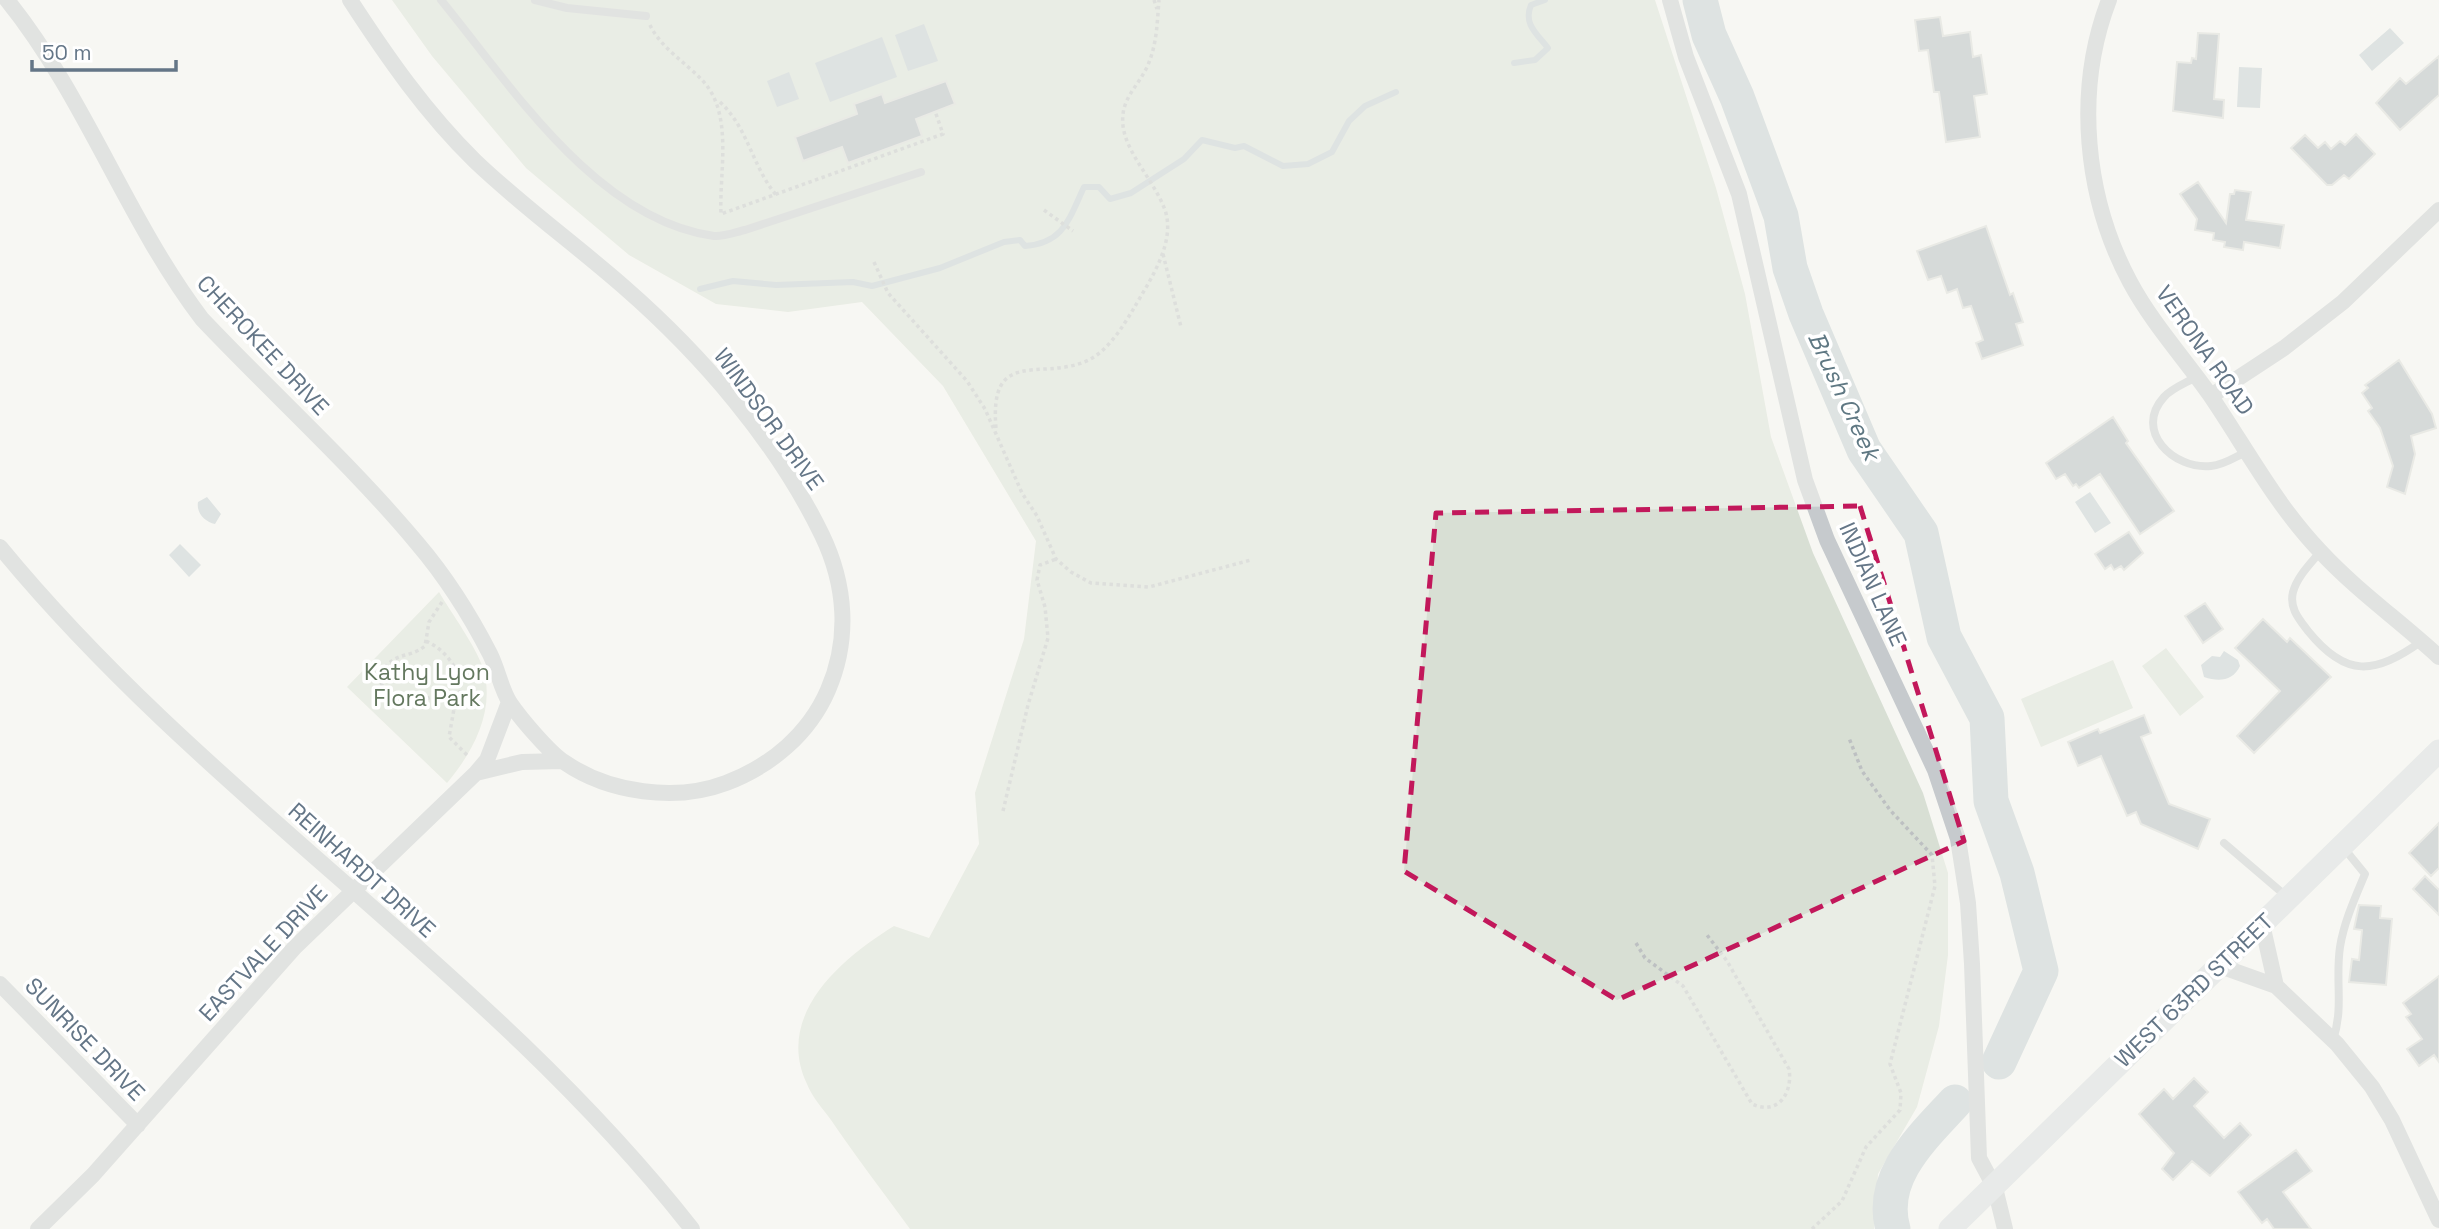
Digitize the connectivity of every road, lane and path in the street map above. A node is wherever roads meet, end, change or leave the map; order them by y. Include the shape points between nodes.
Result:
1 (7, 0) edge
2 (349, 0) edge
3 (441, 0) edge
4 (535, 0) edge
5 (1154, 0) edge
6 (1159, 0) edge
7 (1670, 0) edge
8 (2109, 0) edge
9 (1158, 11) junction
10 (646, 16) joint
11 (718, 101) junction
12 (935, 111) dead end
13 (921, 172) dead end
14 (777, 196) junction
15 (1044, 210) dead end
16 (2439, 210) edge
17 (1073, 231) dead end
18 (1162, 253) junction
19 (874, 262) dead end
20 (1181, 327) dead end
21 (2197, 377) junction
22 (2211, 396) junction
23 (997, 430) junction
24 (2246, 452) junction
25 (0, 547) edge
26 (2320, 552) junction
27 (1056, 559) junction
28 (1251, 560) dead end
29 (443, 600) dead end
30 (2422, 641) junction
31 (426, 642) junction
32 (2439, 657) edge
33 (509, 702) junction
34 (451, 703) junction
35 (1849, 737) dead end
36 (2439, 751) edge
37 (468, 756) dead end
38 (562, 761) junction
39 (476, 774) junction
40 (1003, 811) dead end
41 (2224, 843) dead end
42 (2342, 846) junction
43 (352, 891) junction
44 (2288, 898) junction
45 (2262, 924) junction
46 (1707, 935) dead end
47 (1636, 943) dead end
48 (2220, 966) junction
49 (0, 984) edge
50 (2276, 986) junction
51 (2333, 1040) junction
52 (138, 1125) junction
53 (1995, 1188) junction
54 (2439, 1220) edge
55 (38, 1229) edge
56 (692, 1229) edge
57 (1812, 1229) edge
58 (1950, 1229) edge
59 (2005, 1229) edge

1 - 33 street, CHEROKEE DRIVE via 81,112 180,290 202,319 367,485 425,552 479,632
2 - 38 street, WINDSOR DRIVE via 390,62 472,158 655,315 714,377 796,490 836,569 843,598 839,658 818,709 781,753 743,777 687,792 654,793 621,786
3 - 13 lane via 562,147 602,185 635,207 678,226 715,236 745,230
4 - 10 lane
5 - 9 path
6 - 9 path
7 - 53 street, INDIAN LANE via 1686,57 1739,194 1805,480 1826,540 1935,770 1958,839 1968,903 1979,1158
8 - 21 street, VERONA ROAD via 2094,50 2089,103 2097,198 2131,283
9 - 18 path via 1155,44 1123,114 1124,134 1165,208
10 - 11 path via 653,30
11 - 14 path via 744,130 765,182
11 - 14 path via 722,214
12 - 14 path via 943,134
15 - 17 path
16 - 22 street via 2343,302
18 - 20 path
18 - 23 path via 1133,309 1104,350 1084,363 1027,369 1009,376 994,407
19 - 23 path via 888,292 967,381
21 - 22 street, VERONA ROAD
21 - 24 lane via 2174,389 2157,407 2156,436 2163,449 2174,459 2209,466
22 - 24 street, VERONA ROAD
23 - 27 path
24 - 26 street, VERONA ROAD
25 - 43 street, REINHARDT DRIVE via 176,730
26 - 30 street, VERONA ROAD
26 - 30 lane via 2293,592 2293,608 2324,651 2340,663 2360,668 2383,665
27 - 28 path via 1091,583 1119,587 1149,587
27 - 40 path via 1040,565 1037,580 1048,638
29 - 31 path via 429,622
30 - 32 street, VERONA ROAD
31 - 34 path via 440,649 455,668 461,691 459,699
31 - 34 path via 420,650 388,661 379,674 382,688 408,705 435,694
33 - 38 street, WINDSOR DRIVE
33 - 39 street, EASTVALE DRIVE via 487,760
34 - 37 path via 449,737
35 - 57 path via 1862,772 1932,855 1936,886 1890,1064 1901,1093 1900,1110 1866,1147 1842,1201
36 - 42 main road, WEST 63RD STREET
38 - 39 street via 522,762
39 - 43 street, EASTVALE DRIVE
41 - 44 lane
42 - 44 main road, WEST 63RD STREET
42 - 51 lane via 2365,874 2340,947 2341,1016
43 - 52 street, EASTVALE DRIVE via 295,947
43 - 56 street, REINHARDT DRIVE via 488,1012 570,1093
44 - 45 main road, WEST 63RD STREET
45 - 48 main road, WEST 63RD STREET
45 - 50 street
46 - 47 path via 1789,1069 1791,1086 1783,1099 1769,1107 1752,1104 1684,986 1645,958
48 - 50 street
48 - 53 main road, WEST 63RD STREET
49 - 52 street, SUNRISE DRIVE
50 - 51 street
51 - 54 street via 2392,1120
52 - 55 street, EASTVALE DRIVE
53 - 58 main road, WEST 63RD STREET
53 - 59 street, INDIAN LANE

